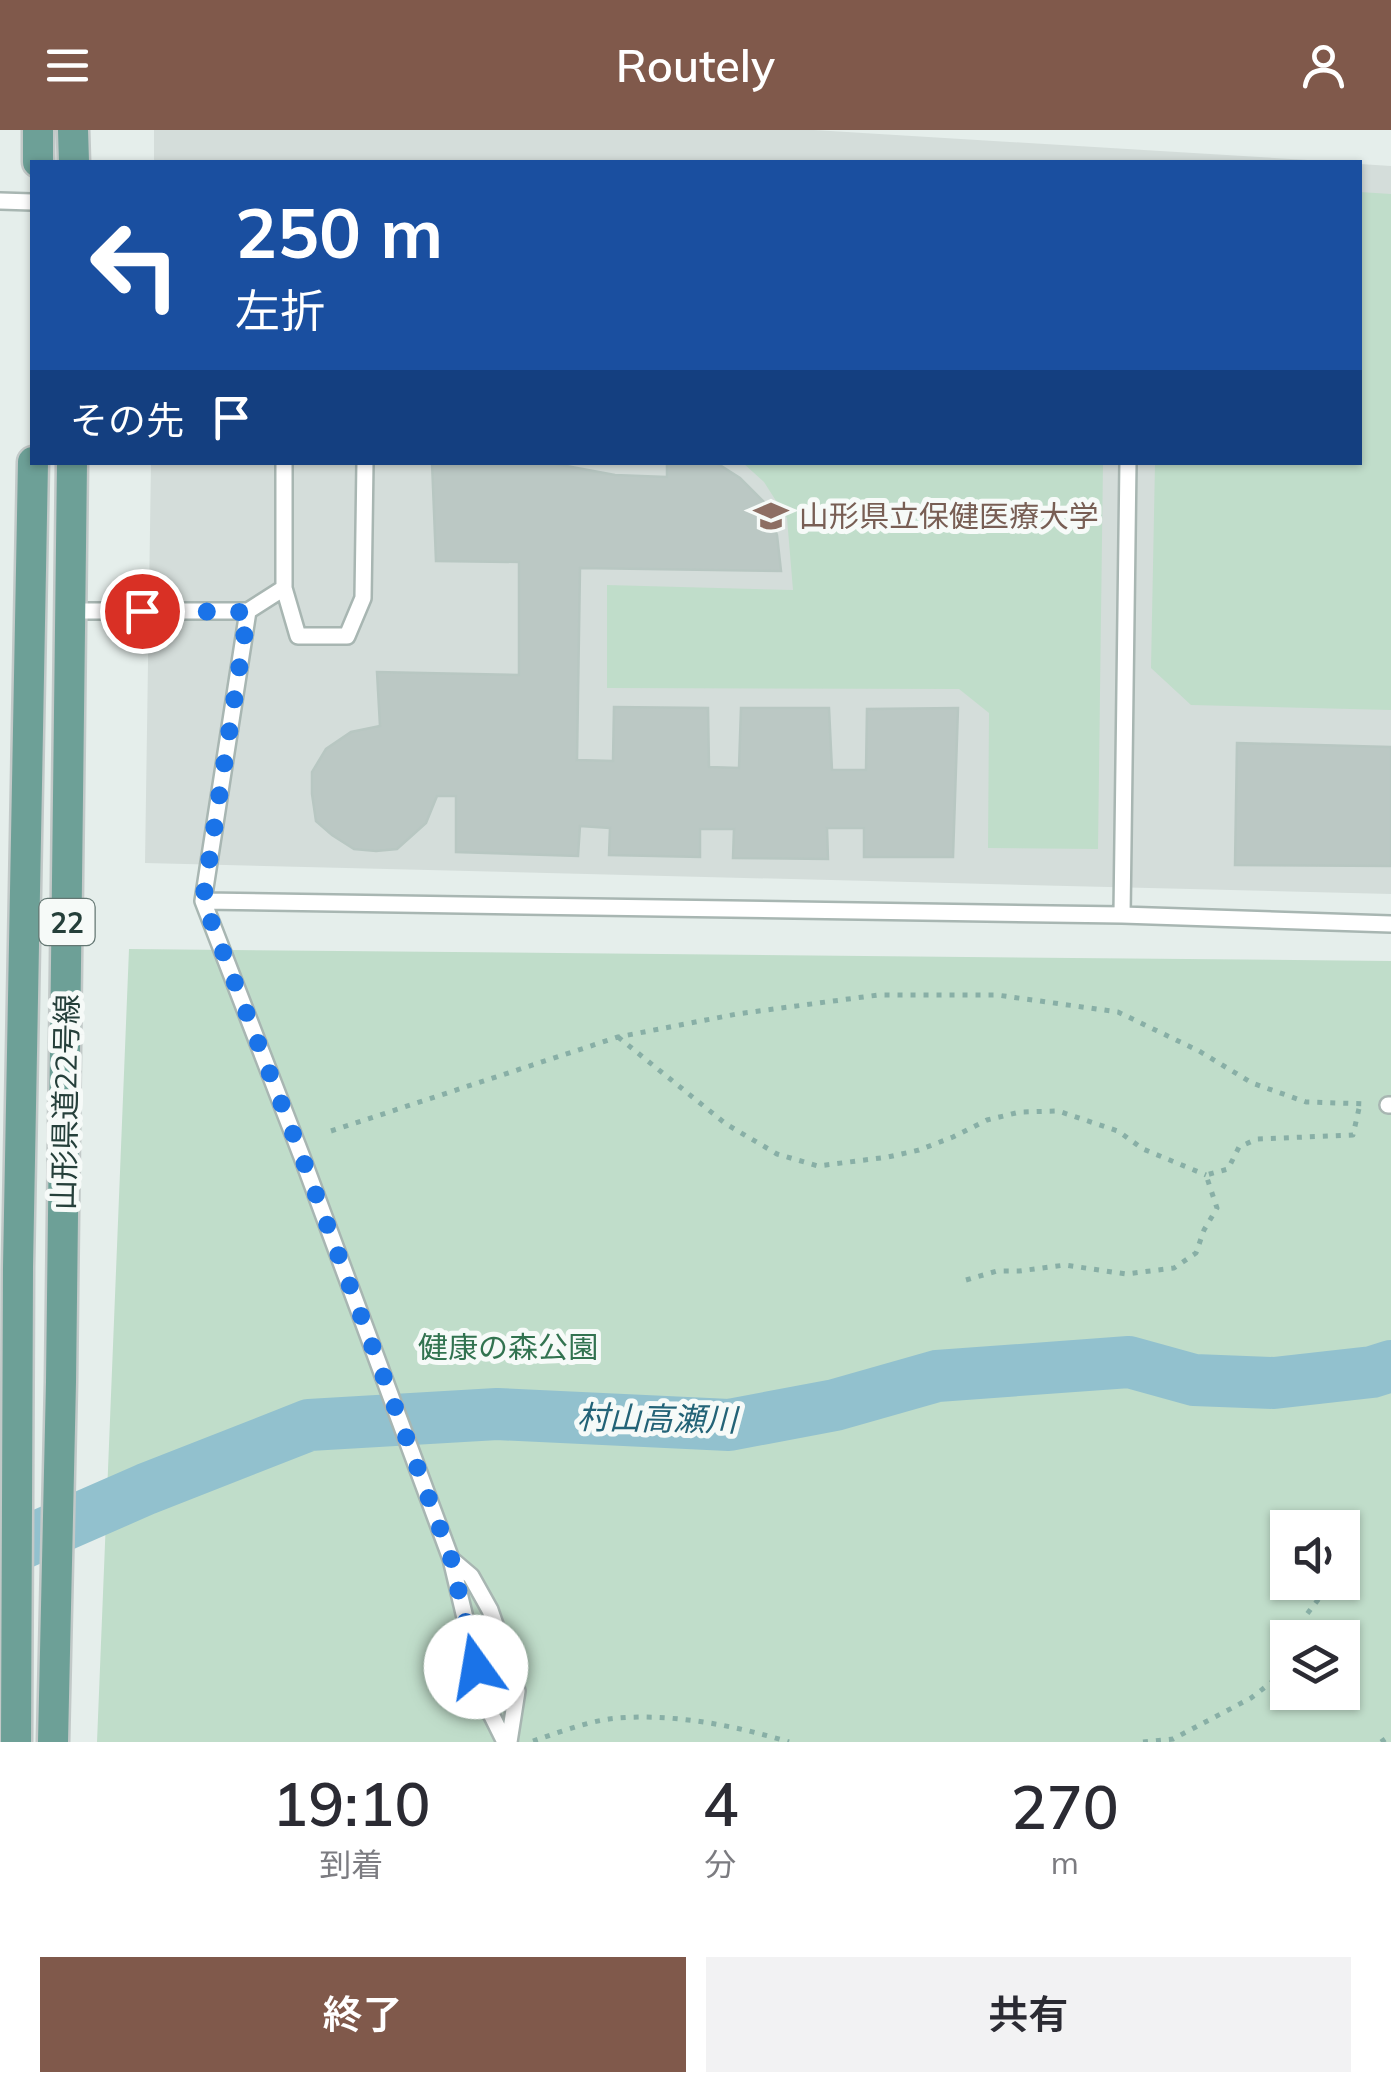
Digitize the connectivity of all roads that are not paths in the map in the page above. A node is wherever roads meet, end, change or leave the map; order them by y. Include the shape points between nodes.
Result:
1 (38, 130) edge
2 (74, 130) edge
3 (38, 160) edge
4 (74, 160) edge
5 (0, 201) edge
6 (30, 202) edge
7 (32, 465) edge
8 (72, 465) edge
9 (284, 465) edge
10 (365, 465) edge
11 (1128, 465) edge
12 (284, 588) junction
13 (72, 610) junction
14 (248, 612) junction
15 (203, 900) junction
16 (1122, 915) junction
17 (1391, 924) edge
18 (9, 1266) edge
19 (451, 1558) junction
20 (16, 1742) edge
21 (53, 1742) edge
22 (507, 1742) edge

1 - 3 main road
2 - 4 main road
5 - 6 lane
7 - 18 main road, 山形県道22号線 / 22
8 - 13 main road, 山形県道22号線 / 22
9 - 12 lane
10 - 12 lane via 363,598 346,636 298,636
11 - 16 lane
12 - 14 lane
13 - 14 lane
13 - 21 main road, 山形県道22号線 / 22
14 - 15 lane
15 - 16 lane
15 - 19 lane
16 - 17 lane
18 - 20 main road, 山形県道22号線 / 22 via 18,1334
19 - 22 lane via 485,1702
19 - 22 lane via 471,1576 490,1610 517,1691

